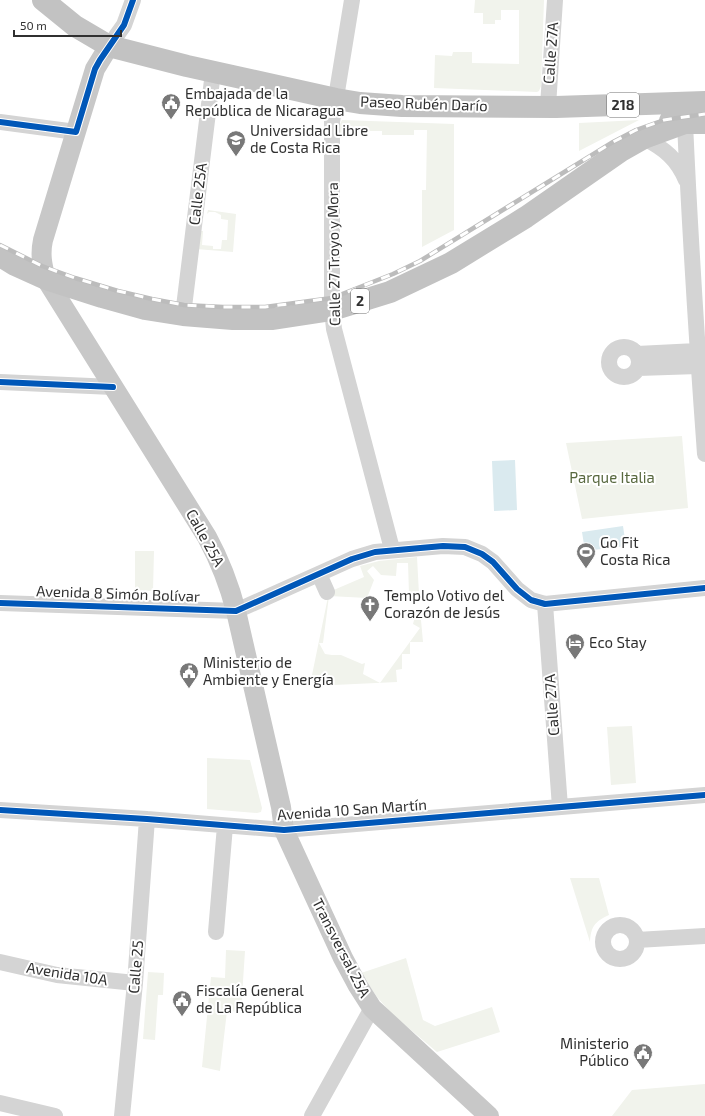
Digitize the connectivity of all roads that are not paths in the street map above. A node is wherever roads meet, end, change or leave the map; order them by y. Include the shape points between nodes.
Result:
1 (43, 0) edge
2 (133, 0) edge
3 (352, 0) edge
4 (555, 0) edge
5 (109, 46) junction
6 (213, 72) junction
7 (336, 99) junction
8 (697, 102) edge
9 (552, 107) junction
10 (0, 122) edge
11 (695, 123) edge
12 (76, 132) junction
13 (644, 138) junction
14 (687, 184) junction
15 (0, 256) edge
16 (46, 278) junction
17 (332, 310) junction
18 (183, 315) junction
19 (698, 359) junction
20 (638, 361) dead end
21 (0, 382) edge
22 (113, 387) junction
23 (705, 454) edge
24 (392, 549) junction
25 (319, 574) junction
26 (705, 588) edge
27 (328, 592) dead end
28 (0, 603) edge
29 (544, 604) junction
30 (236, 611) junction
31 (705, 795) edge
32 (560, 807) junction
33 (0, 810) edge
34 (147, 819) junction
35 (225, 826) junction
36 (284, 830) junction
37 (216, 932) dead end
38 (705, 936) edge
39 (637, 940) dead end
40 (0, 962) edge
41 (135, 983) junction
42 (372, 1008) junction
43 (0, 1104) edge
44 (55, 1116) edge
45 (122, 1116) edge
46 (312, 1116) edge
47 (489, 1116) edge

1 - 5 highway, Paseo Rubén Darío / 218 via 75,26
2 - 5 street via 124,25
3 - 7 street, Calle 27 Troyo y Mora
4 - 9 street, Calle 27A
5 - 6 highway, Paseo Rubén Darío / 218
5 - 12 main road, Calle 25A via 95,69
6 - 7 highway, Paseo Rubén Darío / 218
6 - 18 street, Calle 25A
7 - 9 highway, Paseo Rubén Darío / 218 via 402,106
7 - 17 street, Calle 27 Troyo y Mora via 332,122
8 - 9 highway, Paseo Rubén Darío / 218
9 - 11 highway
10 - 12 street
11 - 13 highway, 2
11 - 14 street
12 - 16 main road, Calle 25A via 43,240 42,266
13 - 14 street via 671,156 681,169
13 - 17 highway, 2 via 620,151 526,217 451,263 390,292
14 - 19 street
15 - 16 highway, 2
16 - 18 highway, 2 via 138,307
16 - 22 main road, Calle 25A
17 - 18 highway, 2 via 273,319
17 - 24 street, Calle 27 Troyo y Mora via 334,329
19 - 20 street
19 - 23 street
21 - 22 street
22 - 30 main road, Calle 25A via 210,543 230,587
24 - 25 street via 352,559
24 - 29 street via 443,546 473,550 493,562 517,589 531,600
25 - 27 street
25 - 30 street
26 - 29 street
28 - 30 street, Avenida 8 Simón Bolívar
29 - 32 street, Calle 27A
30 - 36 main road, Calle 25A via 256,680
31 - 32 street, Avenida 10 San Martín
32 - 36 street, Avenida 10 San Martín
33 - 34 street, Avenida 10 San Martín
34 - 35 street, Avenida 10 San Martín
34 - 41 street, Calle 25
35 - 36 street, Avenida 10 San Martín
35 - 37 street
36 - 42 main road, Transversal 25A via 343,958
38 - 39 street
40 - 41 street, Avenida 10A via 57,975
41 - 45 street, Calle 25
42 - 46 street
42 - 47 main road, Transversal 25A
43 - 44 street

